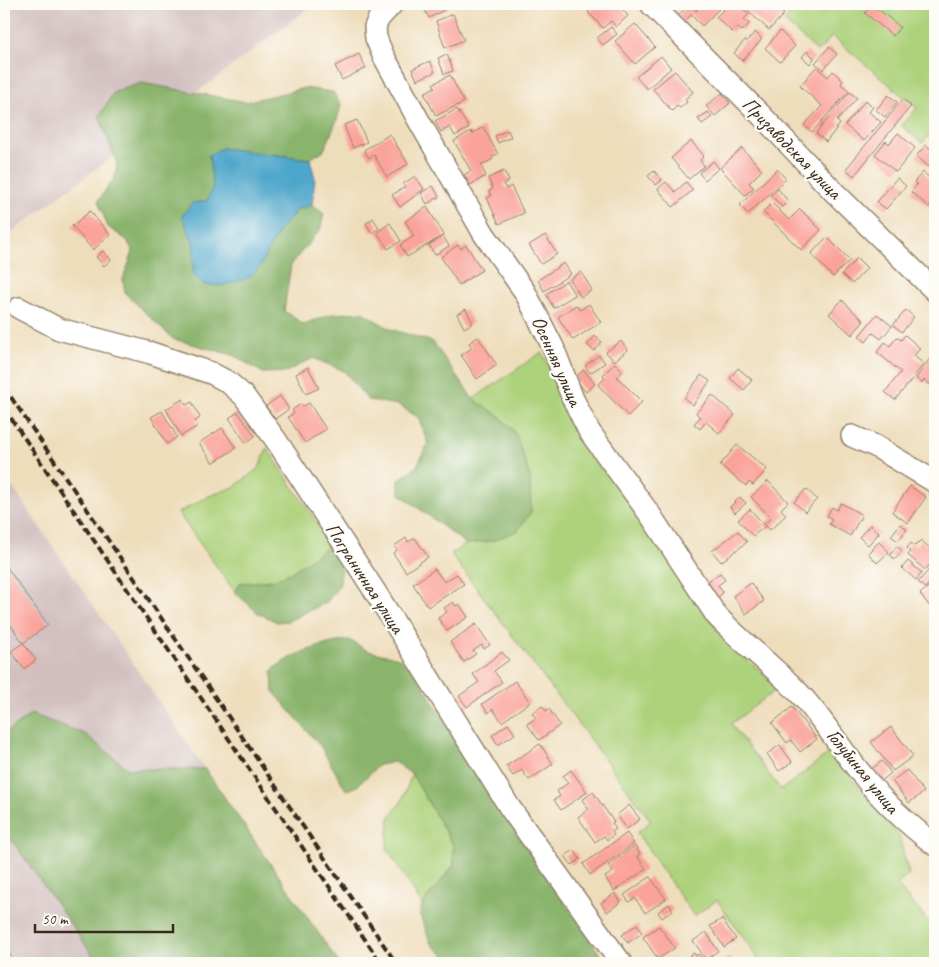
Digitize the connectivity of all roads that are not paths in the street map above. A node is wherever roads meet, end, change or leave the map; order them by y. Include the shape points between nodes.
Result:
1 (392, 4) edge
2 (651, 4) edge
3 (935, 291) edge
4 (19, 308) dead end
5 (852, 436) dead end
6 (935, 482) edge
7 (797, 690) joint
8 (935, 845) edge
9 (4, 956) edge
10 (8, 963) edge
11 (621, 963) edge

1 - 7 street, Осенняя улица via 375,27 383,55 484,234 525,292 589,431 716,615
2 - 3 street, Призаводская улица
4 - 11 street, Пограничная улица via 59,329 151,353 211,373 244,396 376,593 510,808
5 - 6 street
7 - 8 street, Голубиная улица via 864,778 908,825
9 - 10 lane

